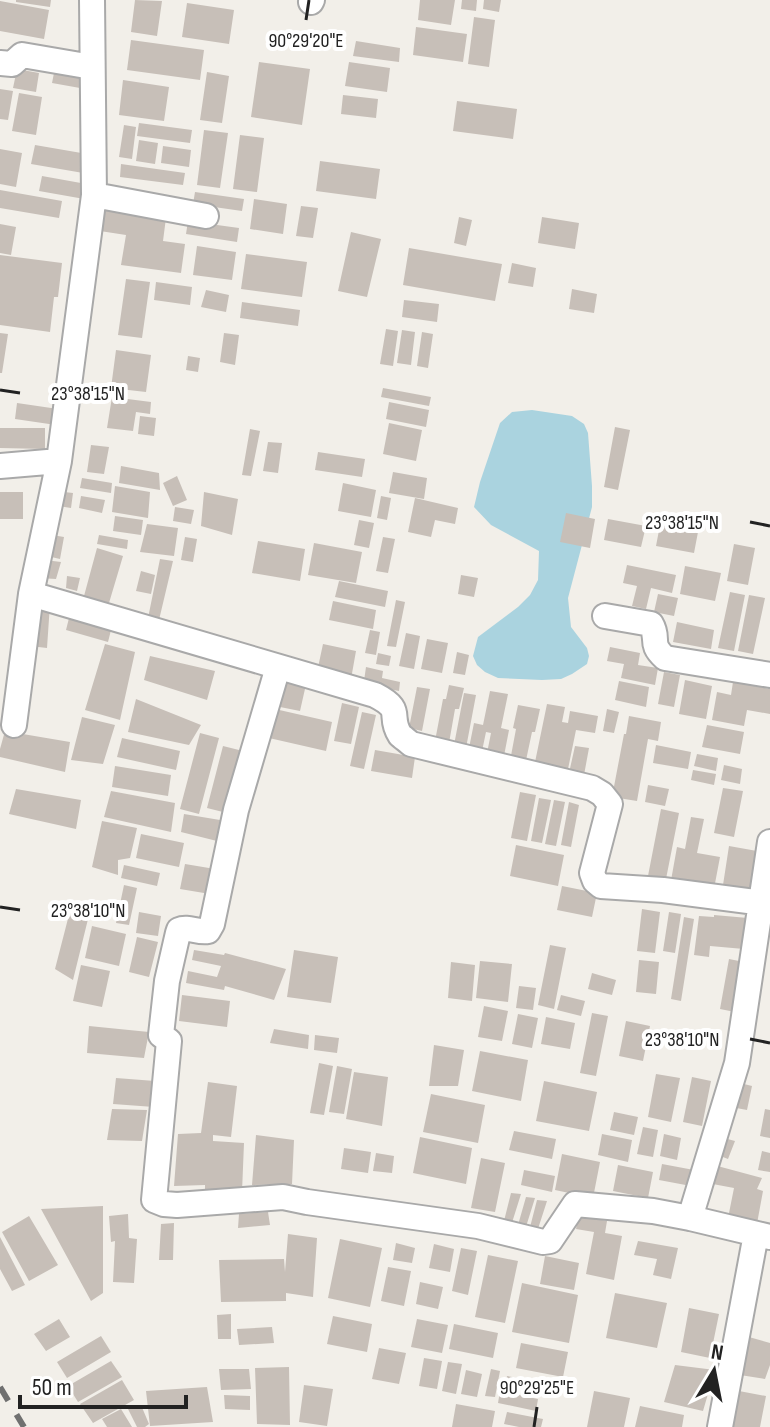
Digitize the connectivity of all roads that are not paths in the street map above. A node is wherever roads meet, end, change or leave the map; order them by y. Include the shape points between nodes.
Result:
1 (92, 0) edge
2 (0, 63) edge
3 (92, 67) junction
4 (94, 195) junction
5 (206, 216) dead end
6 (59, 461) junction
7 (0, 466) edge
8 (31, 594) junction
9 (605, 616) dead end
10 (278, 667) junction
11 (770, 675) edge
12 (14, 725) dead end
13 (770, 842) edge
14 (766, 904) edge
15 (690, 1218) junction
16 (763, 1236) edge
17 (720, 1427) edge

1 - 3 street
2 - 3 street via 12,64 22,55
3 - 4 street
4 - 5 street
4 - 6 street
6 - 7 street
6 - 8 street
8 - 10 street
8 - 12 street
9 - 11 street via 651,624 653,644 665,658
10 - 14 street via 386,701 395,710 401,735 411,744 602,794 610,804 592,873 601,886
10 - 15 street via 236,810 212,924 201,933 179,930 175,945 161,1035 169,1041 154,1200 177,1205 283,1197 478,1226 543,1242 550,1241 575,1204
13 - 14 street
14 - 15 street via 737,1063
15 - 16 street
16 - 17 street

